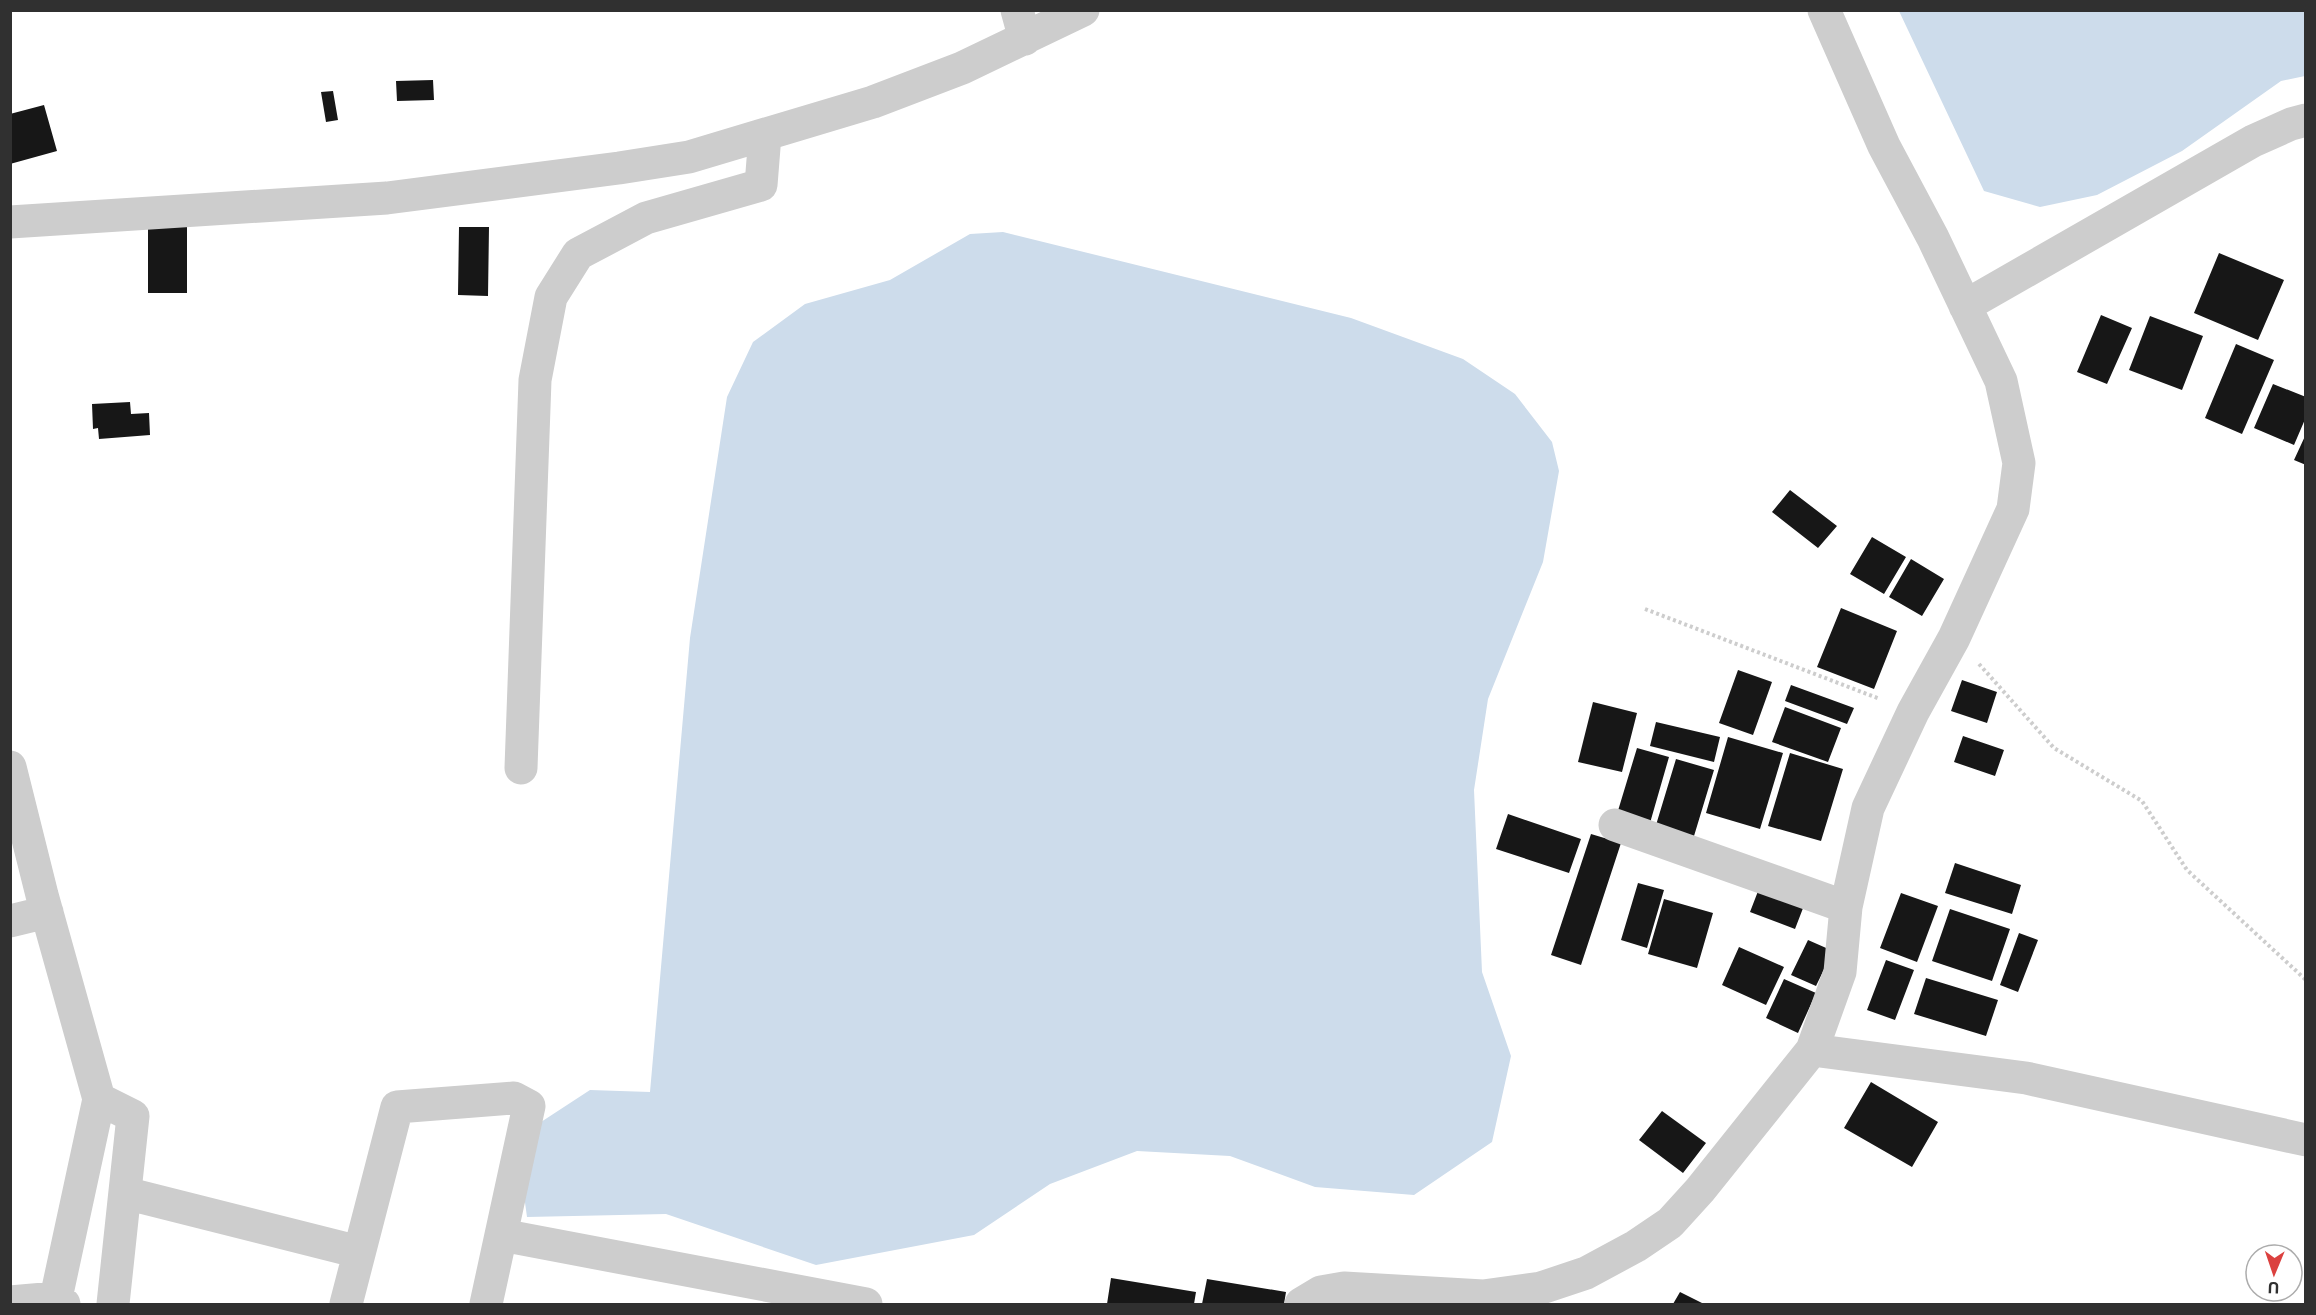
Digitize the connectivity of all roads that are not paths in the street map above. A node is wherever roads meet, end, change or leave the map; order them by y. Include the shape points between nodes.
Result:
1 (1083, 10) edge
2 (1824, 10) edge
3 (1021, 25) edge
4 (2306, 120) edge
5 (765, 135) junction
6 (10, 222) edge
7 (1965, 306) junction
8 (10, 767) edge
9 (521, 768) dead end
10 (1615, 825) dead end
11 (1846, 907) junction
12 (47, 912) junction
13 (10, 921) edge
14 (1812, 1050) junction
15 (99, 1099) junction
16 (2306, 1140) edge
17 (125, 1193) junction
18 (501, 1235) junction
19 (359, 1252) junction
20 (60, 1301) edge
21 (10, 1302) edge
22 (113, 1305) edge
23 (346, 1305) edge
24 (486, 1305) edge
25 (866, 1305) edge
26 (1301, 1305) edge

1 - 3 street
2 - 7 street via 1884,146
3 - 5 street via 962,68 873,102
4 - 7 street via 2253,141
5 - 6 street via 689,156 619,168 387,198
5 - 9 street via 761,185 646,218 578,254 551,297 535,380
7 - 11 street via 2001,381 2019,463 2013,509 1954,638 1913,712 1868,808
8 - 12 street
10 - 11 street
11 - 14 street via 1840,972
12 - 13 street
12 - 15 street
14 - 16 street via 2025,1078
14 - 26 street via 1670,1223 1586,1274 1541,1288 1483,1296 1344,1288 1321,1292
15 - 17 street via 133,1116
15 - 20 street
17 - 19 street
17 - 22 street
18 - 19 street via 529,1106 514,1098 397,1107
18 - 24 street
18 - 25 street
19 - 23 street
20 - 21 street

